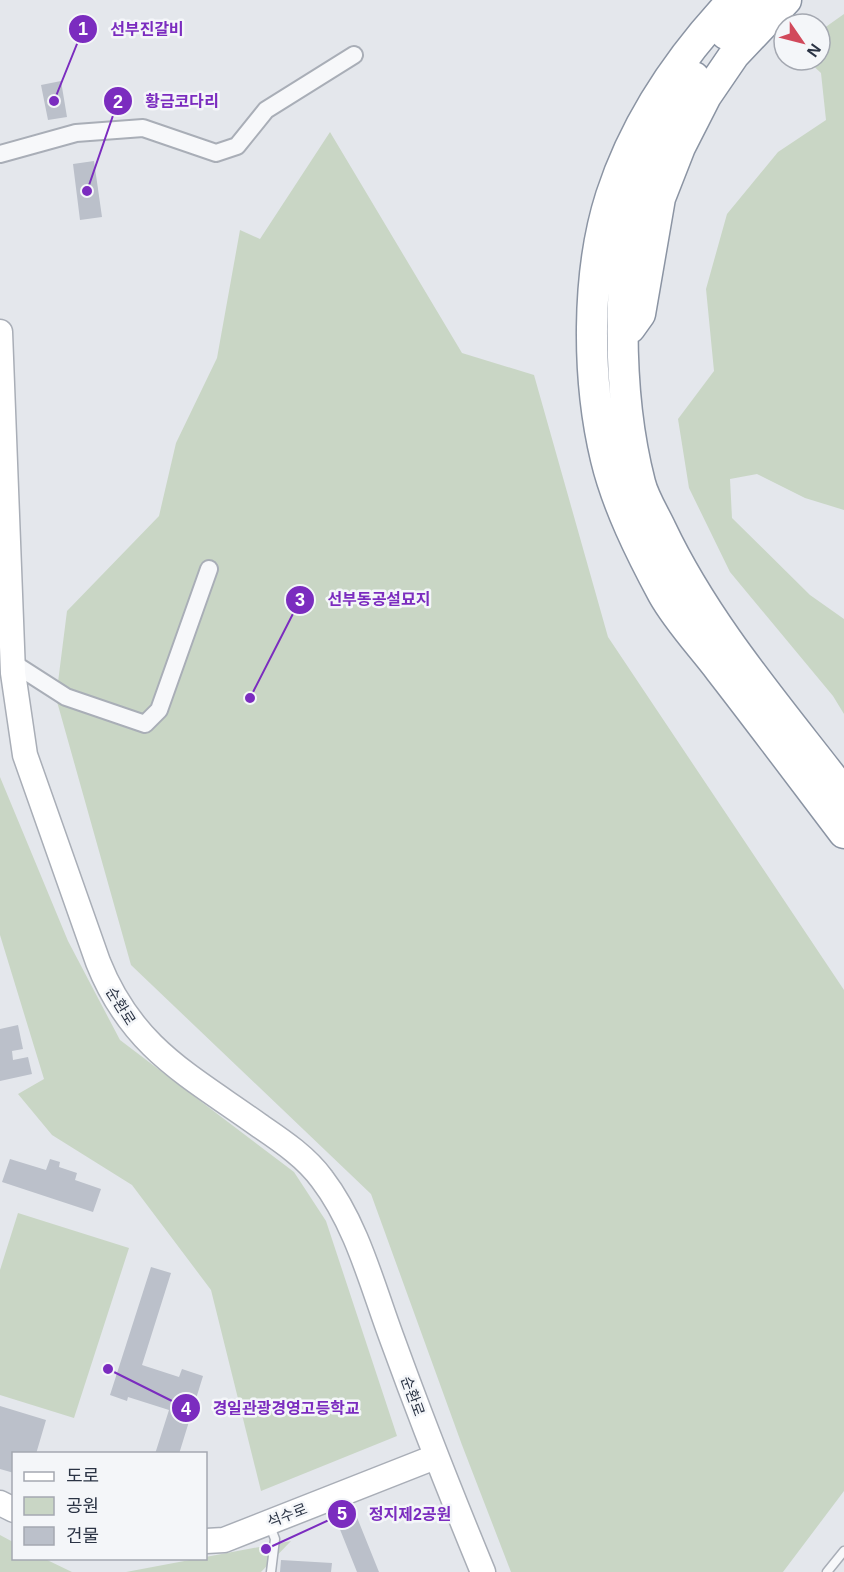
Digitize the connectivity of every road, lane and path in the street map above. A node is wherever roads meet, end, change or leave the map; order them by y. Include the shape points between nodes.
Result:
1 (733, 0) edge
2 (758, 0) edge
3 (786, 0) edge
4 (354, 55) dead end
5 (0, 154) edge
6 (0, 332) edge
7 (621, 340) junction
8 (209, 569) dead end
9 (13, 663) junction
10 (844, 793) edge
11 (844, 833) edge
12 (435, 1457) junction
13 (268, 1522) junction
14 (207, 1541) edge
15 (844, 1551) edge
16 (271, 1572) edge
17 (483, 1572) edge
18 (826, 1572) edge

1 - 11 highway via 674,72 639,128 611,197 596,270 592,333 594,398 606,461 627,519 664,596
2 - 7 highway via 719,42 659,138 633,207 624,270
3 - 7 highway via 734,55 706,96 680,147 660,198 640,314
4 - 5 street via 266,110 237,146 216,153 143,128 76,133
6 - 9 main road, 순환로
7 - 10 highway via 625,401 640,486 675,559 716,625
8 - 9 street via 159,710 145,724 66,697
9 - 12 main road, 순환로 via 25,755 108,988 124,1016 154,1049 284,1143 321,1178 346,1215
12 - 13 main road, 석수로
12 - 17 main road, 순환로
13 - 14 main road, 석수로 via 224,1540
13 - 16 lane via 275,1539
15 - 18 lane

